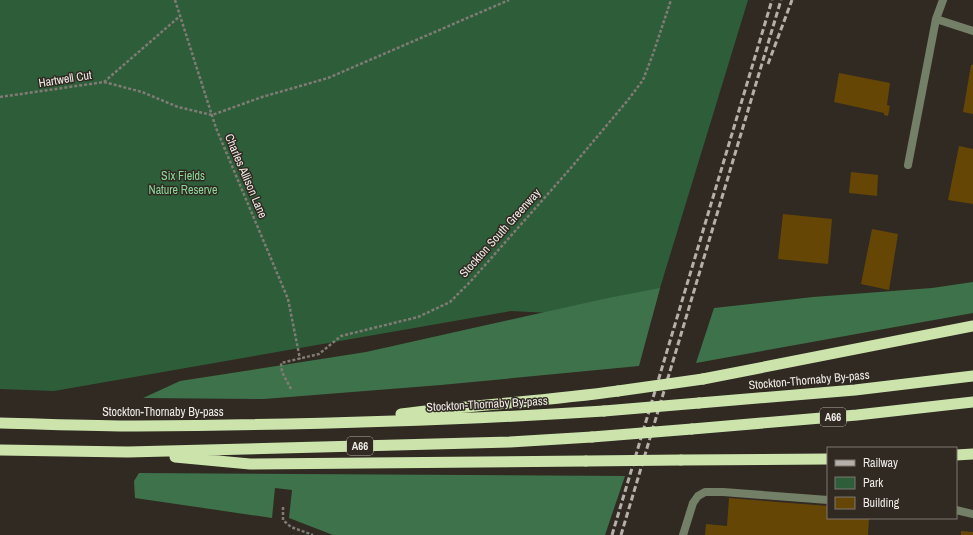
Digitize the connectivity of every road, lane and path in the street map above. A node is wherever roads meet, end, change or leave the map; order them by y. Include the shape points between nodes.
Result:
1 (175, 0) edge
2 (509, 0) edge
3 (671, 0) edge
4 (943, 0) edge
5 (180, 16) junction
6 (936, 19) junction
7 (973, 31) edge
8 (104, 82) junction
9 (0, 97) edge
10 (212, 115) junction
11 (908, 165) dead end
12 (973, 326) edge
13 (300, 359) junction
14 (973, 376) edge
15 (291, 389) dead end
16 (973, 402) edge
17 (0, 423) edge
18 (334, 423) junction
19 (0, 450) edge
20 (128, 452) junction
21 (973, 454) edge
22 (957, 456) edge
23 (827, 459) edge
24 (827, 500) edge
25 (283, 507) dead end
26 (957, 510) edge
27 (973, 514) edge
28 (314, 535) edge
29 (683, 535) edge

1 - 5 path, Charles Allison Lane
2 - 10 path via 328,78
3 - 13 path, Stockton South Greenway via 643,80 570,169 450,302 418,317 341,336 319,354
4 - 6 lane
5 - 8 path, Hartwell Cut
5 - 10 path, Charles Allison Lane
6 - 7 lane
6 - 11 lane
8 - 9 path, Hartwell Cut
8 - 10 path via 142,92 178,107
10 - 13 path, Charles Allison Lane via 288,299
12 - 18 highway, A66, bridge via 703,379 570,398 446,409
13 - 15 path, Stockton South Greenway via 281,363 282,372
14 - 18 highway, Stockton-Thornaby By-pass / A66, bridge via 855,390 604,411 496,418
16 - 20 highway, A66, bridge via 857,415 510,442
17 - 18 highway, Stockton-Thornaby By-pass / A66 via 136,426
19 - 20 highway, A66
20 - 23 highway, A66, bridge via 250,464
21 - 22 highway
24 - 29 lane via 705,492 693,503
25 - 28 path via 283,520 291,527
26 - 27 lane

